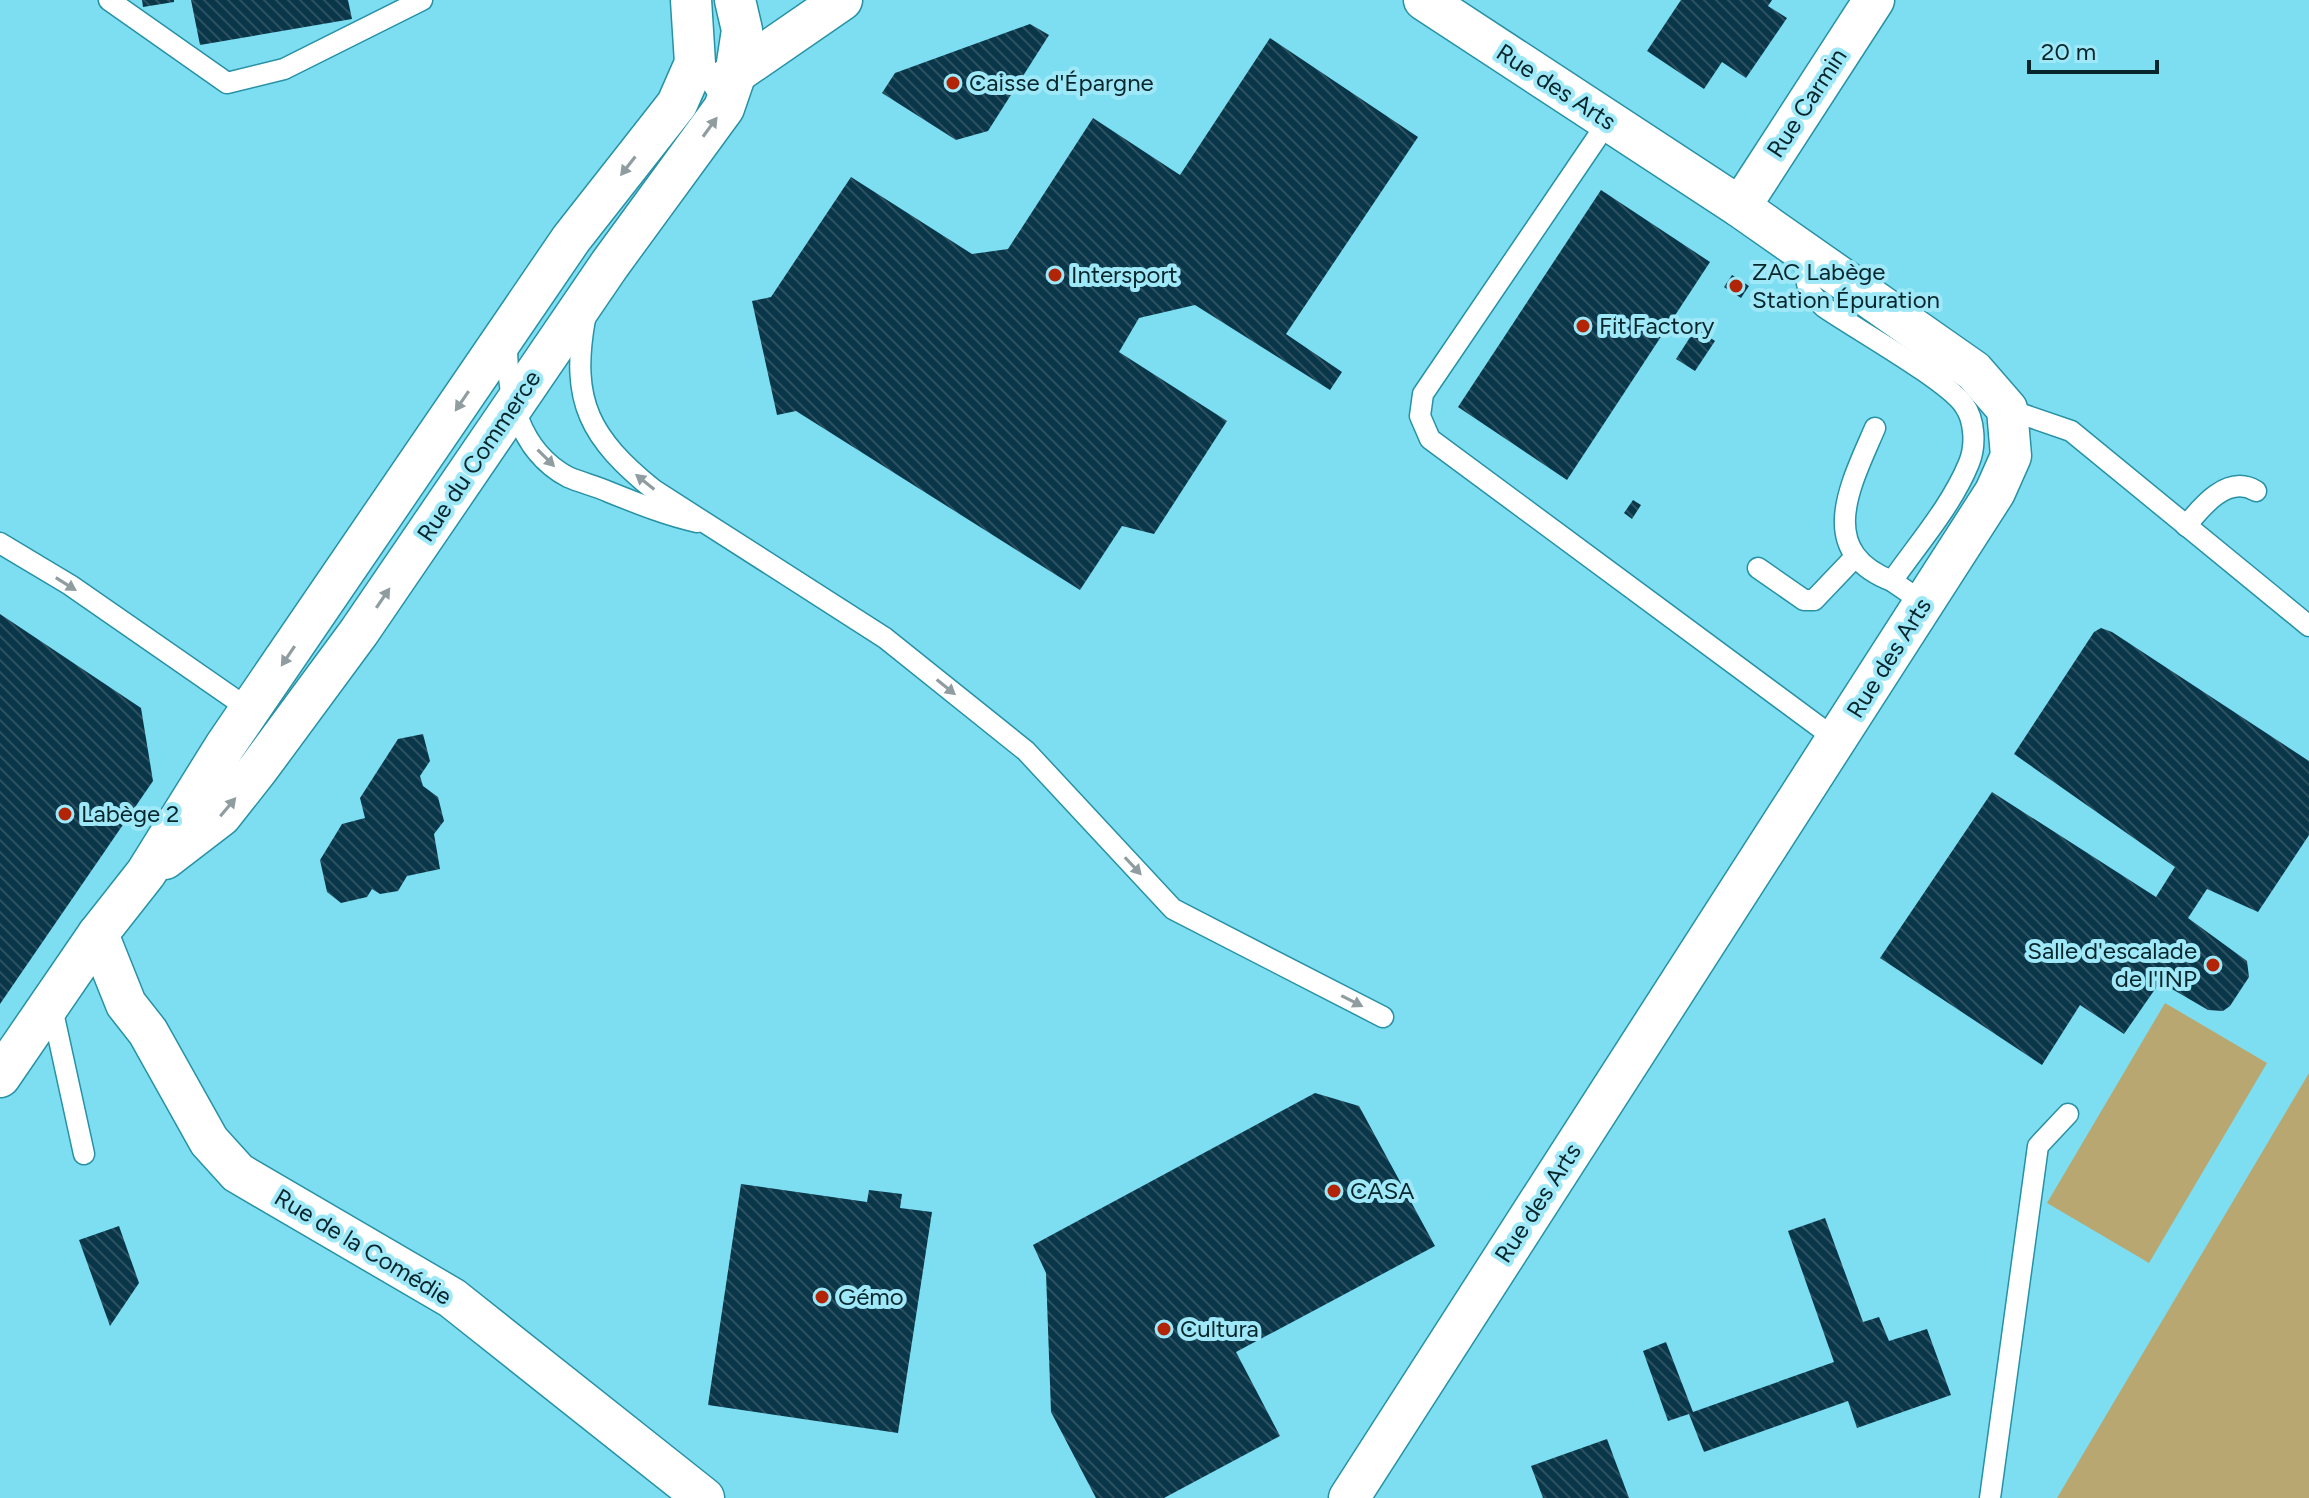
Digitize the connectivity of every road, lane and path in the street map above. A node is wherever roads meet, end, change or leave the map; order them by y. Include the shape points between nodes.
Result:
1 (109, 0) edge
2 (422, 0) edge
3 (691, 0) edge
4 (735, 0) edge
5 (1424, 0) edge
6 (1874, 0) edge
7 (814, 6) edge
8 (735, 76) junction
9 (677, 104) junction
10 (1609, 120) junction
11 (1740, 207) junction
12 (1809, 255) junction
13 (590, 295) junction
14 (507, 336) junction
15 (513, 407) junction
16 (2007, 409) junction
17 (1875, 428) dead end
18 (2256, 491) dead end
19 (710, 525) junction
20 (2186, 526) junction
21 (0, 543) edge
22 (1855, 557) junction
23 (1758, 568) dead end
24 (1908, 592) junction
25 (2309, 626) edge
26 (251, 711) junction
27 (285, 734) junction
28 (1837, 740) junction
29 (146, 873) junction
30 (98, 934) junction
31 (51, 1003) junction
32 (1383, 1017) dead end
33 (0, 1077) edge
34 (2068, 1114) dead end
35 (84, 1154) dead end
36 (704, 1498) edge
37 (1349, 1498) edge
38 (1990, 1498) edge

1 - 2 lane via 227,83 284,69
3 - 9 street, Rue du Commerce via 695,63
4 - 8 street, Rue du Commerce via 742,30
5 - 10 street, Rue des Arts
6 - 11 street, Rue Carmin
7 - 8 street
8 - 9 street
13 -> 8 street, Rue du Commerce via 724,108
9 -> 14 street, Rue du Commerce via 571,239
10 - 11 street, Rue des Arts
10 - 28 lane via 1423,394 1420,416 1430,439
11 - 12 street, Rue des Arts
12 - 16 street, Rue des Arts via 1974,371
12 - 24 lane via 1807,291 1950,390 1967,410 1974,437 1970,461
13 - 15 street, Rue du Commerce
19 -> 13 lane via 627,467 591,426 578,356
14 - 15 lane
14 -> 26 street, Rue du Commerce
15 -> 19 lane via 523,432 564,475 666,515
27 -> 15 street, Rue du Commerce
16 - 20 lane via 2071,431
16 - 24 street, Rue des Arts via 2011,456 1995,492
17 - 22 lane via 1848,492 1844,534
18 - 20 lane via 2237,486 2219,493
19 -> 32 lane via 885,638 1026,751 1173,909
20 - 25 lane
21 -> 26 lane
22 - 23 lane via 1814,600 1804,600
22 - 24 lane
24 - 28 street, Rue des Arts
26 - 27 lane
26 - 29 street, Rue du Commerce
29 -> 27 street, Rue du Commerce via 221,816
28 - 37 street, Rue des Arts
29 - 30 street, Rue du Commerce
30 - 31 street, Rue du Commerce
30 - 36 street, Rue de la Comédie via 126,1004 148,1032 209,1141 238,1173 452,1298
31 - 33 street, Rue du Commerce
31 - 35 lane
34 - 38 lane via 2038,1146

